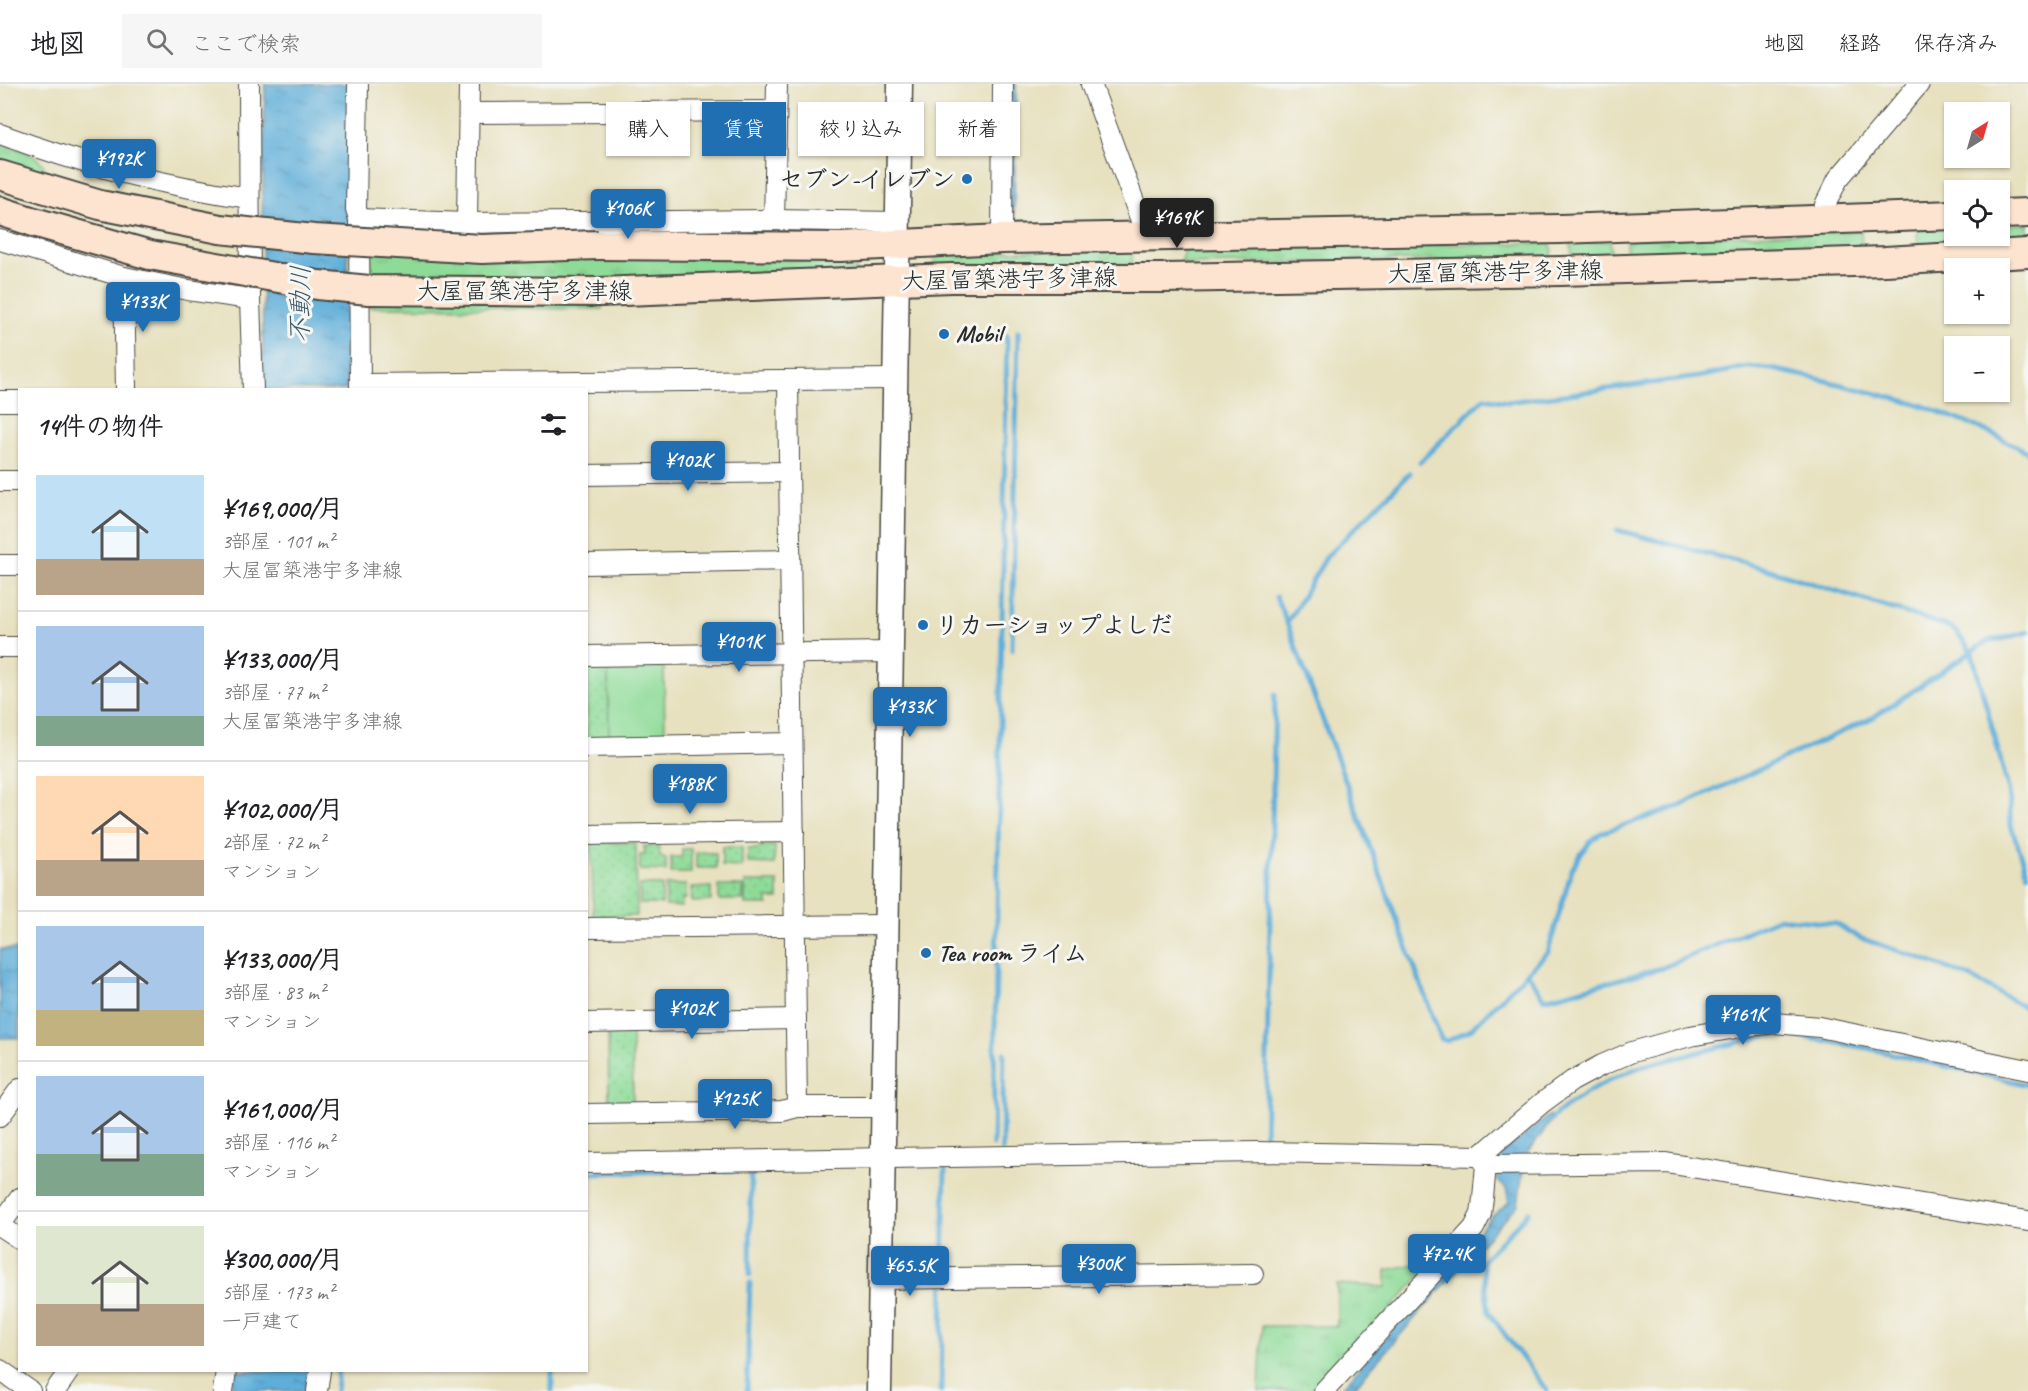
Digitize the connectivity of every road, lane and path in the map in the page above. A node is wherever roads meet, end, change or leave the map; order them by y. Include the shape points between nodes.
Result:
1 (249, 84) edge
2 (358, 84) edge
3 (469, 84) edge
4 (777, 84) edge
5 (900, 84) edge
6 (1003, 84) edge
7 (1091, 84) edge
8 (1919, 84) edge
9 (776, 102) edge
10 (702, 111) edge
11 (469, 113) junction
12 (0, 134) edge
13 (775, 156) edge
14 (0, 175) edge
15 (249, 198) junction
16 (0, 211) edge
17 (2028, 213) edge
18 (2010, 214) edge
19 (1944, 215) edge
20 (1888, 217) junction
21 (359, 219) junction
22 (1822, 219) junction
23 (774, 220) junction
24 (467, 223) junction
25 (1560, 229) junction
26 (897, 233) junction
27 (1147, 237) junction
28 (1002, 239) junction
29 (0, 240) edge
30 (2028, 253) edge
31 (1885, 261) junction
32 (1561, 271) junction
33 (124, 277) junction
34 (1163, 278) junction
35 (896, 280) junction
36 (250, 299) junction
37 (894, 379) junction
38 (788, 380) junction
39 (360, 387) edge
40 (458, 387) edge
41 (126, 388) edge
42 (253, 388) edge
43 (0, 401) edge
44 (18, 401) edge
45 (789, 472) junction
46 (588, 475) edge
47 (0, 481) edge
48 (18, 481) edge
49 (790, 560) junction
50 (588, 564) edge
51 (0, 565) edge
52 (18, 565) edge
53 (0, 647) edge
54 (18, 647) edge
55 (890, 652) junction
56 (791, 654) junction
57 (588, 656) edge
58 (792, 743) junction
59 (588, 747) edge
60 (794, 832) junction
61 (588, 836) edge
62 (886, 925) junction
63 (795, 926) junction
64 (588, 928) edge
65 (796, 1019) junction
66 (588, 1023) edge
67 (2028, 1070) edge
68 (797, 1107) junction
69 (883, 1107) junction
70 (588, 1114) edge
71 (883, 1159) junction
72 (1486, 1162) junction
73 (588, 1163) edge
74 (18, 1201) edge
75 (2028, 1221) edge
76 (0, 1225) edge
77 (0, 1236) edge
78 (18, 1238) edge
79 (18, 1249) edge
80 (1253, 1274) dead end
81 (880, 1279) junction
82 (0, 1370) edge
83 (68, 1372) edge
84 (226, 1372) edge
85 (320, 1372) edge
86 (30, 1391) edge
87 (55, 1391) edge
88 (223, 1391) edge
89 (317, 1391) edge
90 (879, 1391) edge
91 (1324, 1391) edge

1 - 15 street
2 - 21 street
3 - 11 street
4 - 9 street
5 - 26 street
6 - 28 street
7 - 27 street
8 - 22 street via 1838,179
10 - 11 street
11 - 24 street
12 - 15 street via 175,186
13 - 23 street
14 - 26 main road, 大屋冨築港宇多津線, bridge via 100,205 220,229 314,239 482,249 598,244 842,247
15 - 36 street
16 - 35 main road, 大屋冨築港宇多津線, bridge via 150,255 369,291 599,292
17 - 18 main road
19 - 20 main road, 大屋冨築港宇多津線
20 - 22 main road, 大屋冨築港宇多津線
20 - 31 main road
21 - 24 street
21 - 39 street
22 - 25 main road, 大屋冨築港宇多津線
23 - 24 street
23 - 26 street
25 - 27 main road, 大屋冨築港宇多津線
25 - 32 main road
26 - 28 main road, 大屋冨築港宇多津線
26 - 35 street
27 - 28 main road, 大屋冨築港宇多津線
27 - 34 main road
29 - 33 street
30 - 31 main road, 大屋冨築港宇多津線
31 - 32 main road, 大屋冨築港宇多津線
32 - 34 main road, 大屋冨築港宇多津線
33 - 36 street
33 - 41 street
34 - 35 main road, 大屋冨築港宇多津線
35 - 37 street
36 - 42 street
37 - 38 street
37 - 55 street
38 - 40 street
38 - 45 street
39 - 40 street
43 - 44 street
45 - 46 street
45 - 49 street
47 - 48 street
49 - 50 street
49 - 56 street
51 - 52 street
53 - 54 street
55 - 56 street
55 - 62 street
56 - 57 street
56 - 58 street
58 - 59 street
58 - 60 street
60 - 61 street
60 - 63 street
62 - 63 street
62 - 69 street
63 - 64 street
63 - 65 street
65 - 66 street
65 - 68 street
67 - 72 street via 1819,1027 1774,1023 1736,1028 1632,1052 1572,1081 1542,1103
68 - 69 street
68 - 70 street via 782,1111
69 - 71 street
71 - 72 street via 1257,1152
71 - 73 street
71 - 81 street
72 - 75 street via 1666,1163
72 - 91 street via 1481,1214 1474,1228
74 - 76 street
76 - 78 street
77 - 79 street
80 - 81 street
81 - 90 street
82 - 86 street
83 - 87 street
84 - 88 street
85 - 89 street

